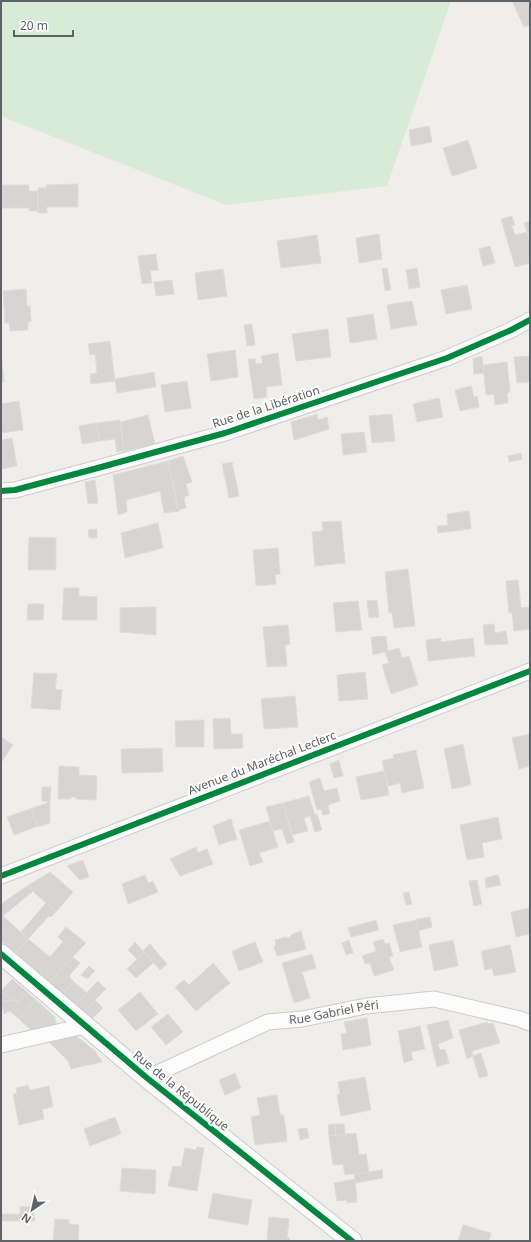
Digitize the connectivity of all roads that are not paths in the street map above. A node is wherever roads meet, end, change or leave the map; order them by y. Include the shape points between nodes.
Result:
1 (530, 320) edge
2 (1, 492) edge
3 (530, 671) edge
4 (1, 876) edge
5 (1, 954) edge
6 (530, 1023) edge
7 (84, 1026) junction
8 (1, 1045) edge
9 (147, 1078) junction
10 (352, 1241) edge

1 - 2 street, Rue de la Libération via 447,358 225,432
3 - 4 street, Avenue du Maréchal Leclerc
5 - 7 street, Rue de la République
6 - 9 street, Rue Gabriel Péri via 434,999 366,1006 302,1019 268,1022
7 - 8 street
7 - 9 street, Rue de la République
9 - 10 street, Rue de la République

